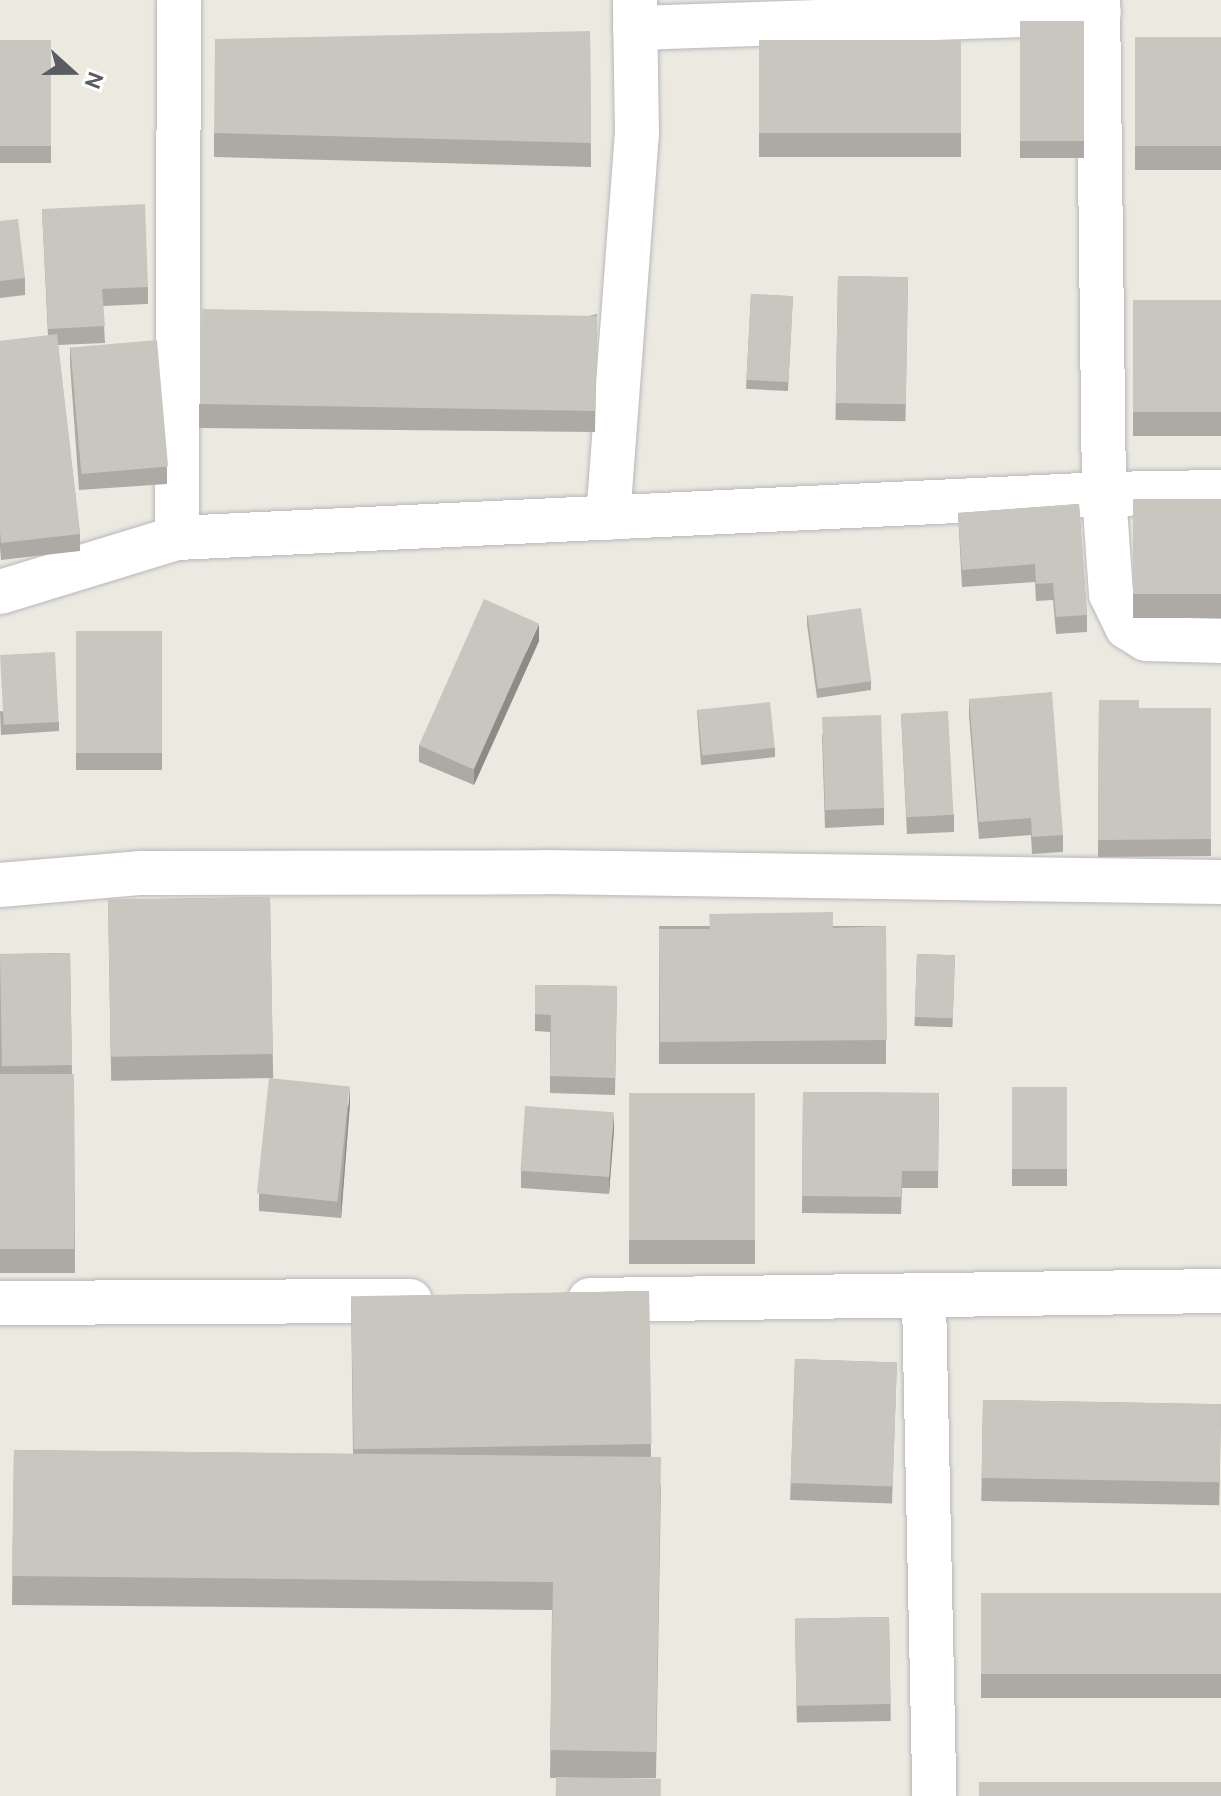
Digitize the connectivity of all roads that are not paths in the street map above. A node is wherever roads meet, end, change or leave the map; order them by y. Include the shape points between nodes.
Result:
1 (179, 0) edge
2 (1098, 6) edge
3 (635, 14) edge
4 (1221, 492) edge
5 (1104, 494) junction
6 (608, 518) junction
7 (177, 538) junction
8 (0, 592) edge
9 (1221, 641) edge
10 (1221, 882) edge
11 (0, 885) edge
12 (1221, 1291) edge
13 (924, 1299) junction
14 (446, 1301) edge
15 (542, 1301) edge
16 (0, 1303) edge
17 (934, 1796) edge

1 - 7 street
2 - 3 street
2 - 5 street
3 - 6 street via 637,134
4 - 5 street
5 - 6 street
5 - 9 street via 1111,594 1127,627 1146,639
6 - 7 street
7 - 8 street
10 - 11 street via 531,872 141,873
12 - 13 street
13 - 15 street
13 - 17 street
14 - 16 street

